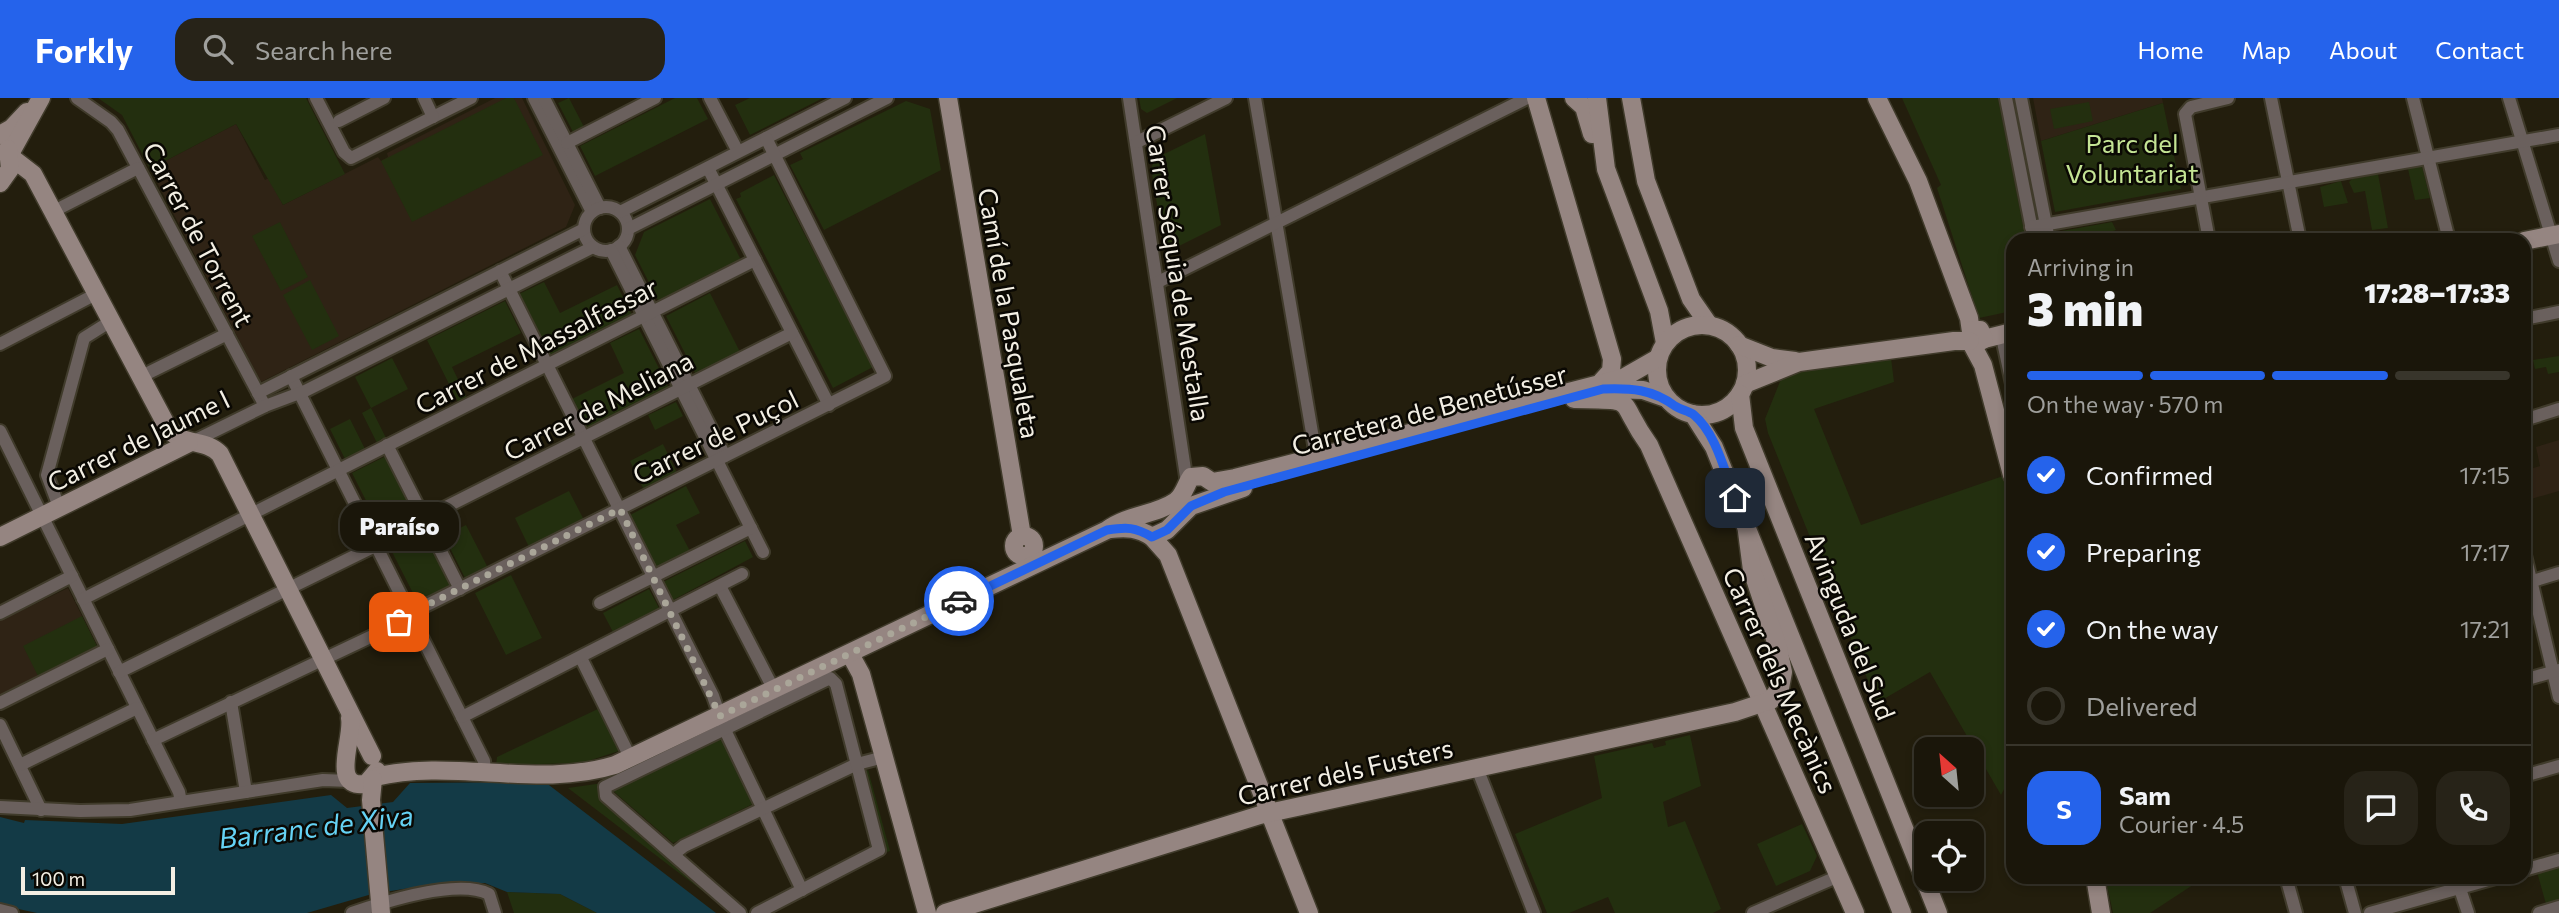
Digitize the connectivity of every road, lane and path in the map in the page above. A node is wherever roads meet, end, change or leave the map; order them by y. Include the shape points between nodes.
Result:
1 (39, 98) edge
2 (77, 98) edge
3 (316, 98) edge
4 (384, 98) edge
5 (424, 98) edge
6 (471, 98) edge
7 (534, 98) edge
8 (544, 98) edge
9 (655, 98) edge
10 (710, 98) edge
11 (845, 98) edge
12 (948, 98) edge
13 (1129, 98) edge
14 (1226, 98) edge
15 (1255, 98) edge
16 (1527, 98) edge
17 (1536, 98) edge
18 (1574, 98) edge
19 (1597, 98) edge
20 (1631, 98) edge
21 (1877, 98) edge
22 (2006, 98) edge
23 (2021, 98) edge
24 (2228, 98) edge
25 (2271, 98) edge
26 (2413, 98) edge
27 (2509, 98) edge
28 (881, 99) edge
29 (360, 103) edge
30 (433, 117) junction
31 (339, 121) dead end
32 (0, 135) edge
33 (2559, 135) edge
34 (766, 138) junction
35 (2522, 141) junction
36 (1137, 142) junction
37 (567, 143) junction
38 (736, 146) dead end
39 (7, 151) edge
40 (775, 155) junction
41 (2428, 157) junction
42 (138, 168) junction
43 (708, 168) junction
44 (1606, 169) junction
45 (2, 181) edge
46 (2288, 183) junction
47 (38, 184) junction
48 (716, 184) junction
49 (2202, 197) junction
50 (596, 210) junction
51 (54, 211) junction
52 (620, 212) junction
53 (1276, 223) junction
54 (2046, 224) junction
55 (584, 229) junction
56 (628, 229) junction
57 (2032, 233) edge
58 (2048, 233) edge
59 (2208, 233) edge
60 (2299, 233) edge
61 (2447, 233) edge
62 (2555, 235) edge
63 (2531, 240) edge
64 (593, 247) junction
65 (615, 248) junction
66 (755, 260) junction
67 (2559, 261) edge
68 (500, 271) junction
69 (1158, 282) junction
70 (509, 289) junction
71 (96, 294) junction
72 (2559, 312) edge
73 (648, 314) junction
74 (2531, 317) edge
75 (111, 321) junction
76 (1709, 325) junction
77 (792, 333) junction
78 (227, 334) junction
79 (1981, 336) edge
80 (0, 344) edge
81 (1739, 345) junction
82 (1662, 351) junction
83 (1798, 362) junction
84 (547, 365) junction
85 (2006, 375) edge
86 (291, 376) junction
87 (140, 377) junction
88 (1602, 381) junction
89 (685, 387) junction
90 (1742, 389) junction
91 (258, 393) junction
92 (300, 393) junction
93 (1666, 398) junction
94 (1574, 399) junction
95 (829, 405) junction
96 (265, 407) junction
97 (2559, 409) edge
98 (1693, 414) junction
99 (2531, 418) edge
100 (0, 431) edge
101 (584, 438) junction
102 (190, 443) junction
103 (387, 445) junction
104 (4, 450) edge
105 (2006, 452) edge
106 (1316, 456) junction
107 (721, 458) junction
108 (339, 471) junction
109 (1202, 484) junction
110 (59, 507) junction
111 (620, 509) junction
112 (42, 516) junction
113 (251, 516) junction
114 (424, 518) junction
115 (1746, 524) junction
116 (1152, 527) junction
117 (751, 528) junction
118 (0, 537) edge
119 (377, 545) junction
120 (763, 552) dead end
121 (1030, 560) junction
122 (2559, 573) edge
123 (742, 574) dead end
124 (72, 576) junction
125 (653, 576) junction
126 (2531, 582) edge
127 (720, 586) junction
128 (288, 589) junction
129 (460, 589) junction
130 (2531, 595) edge
131 (83, 599) junction
132 (600, 603) dead end
133 (0, 612) edge
134 (671, 612) junction
135 (411, 614) junction
136 (108, 649) junction
137 (856, 651) junction
138 (581, 658) junction
139 (323, 660) junction
140 (2556, 671) edge
141 (119, 672) junction
142 (2531, 678) edge
143 (774, 690) junction
144 (1760, 696) junction
145 (2559, 697) edge
146 (232, 702) junction
147 (0, 703) edge
148 (137, 708) junction
149 (462, 717) junction
150 (722, 722) junction
151 (0, 725) edge
152 (153, 740) junction
153 (884, 757) junction
154 (631, 759) junction
155 (857, 764) junction
156 (20, 765) junction
157 (2559, 766) edge
158 (1477, 768) junction
159 (362, 771) junction
160 (485, 771) junction
161 (2531, 774) edge
162 (28, 785) junction
163 (246, 792) junction
164 (181, 802) junction
165 (0, 807) edge
166 (18, 808) junction
167 (763, 808) junction
168 (41, 810) junction
169 (1270, 813) junction
170 (674, 854) junction
171 (2559, 860) edge
172 (2531, 866) edge
173 (1839, 876) junction
174 (2096, 884) edge
175 (2288, 884) edge
176 (2348, 884) edge
177 (2455, 884) edge
178 (2458, 884) edge
179 (802, 890) junction
180 (381, 903) edge
181 (2559, 907) edge
182 (0, 910) edge
183 (12, 913) edge
184 (352, 913) edge
185 (495, 913) edge
186 (740, 913) edge
187 (757, 913) edge
188 (927, 913) edge
189 (945, 913) edge
190 (1309, 913) edge
191 (1534, 913) edge
192 (1753, 913) edge
193 (1855, 913) edge
194 (1902, 913) edge
195 (1938, 913) edge
196 (2101, 913) edge
197 (2296, 913) edge
198 (2359, 913) edge
199 (2468, 913) edge
200 (2540, 913) edge

1 - 32 street via 22,119
1 - 39 street
2 - 42 street, Carrer de Torrent via 111,122
3 - 30 street via 346,156 353,158
4 - 29 street
5 - 30 street
6 - 30 street
7 - 50 street
8 - 37 street
9 - 37 street
10 - 38 street
11 - 34 street
12 - 121 street, Camí de la Pasqualeta via 1022,536 1015,549
13 - 36 street, Carrer Séquia de Mestalla
14 - 36 street
15 - 53 street
16 - 53 street
17 - 88 street via 1612,359 1611,370
18 - 44 street via 1590,120 1596,150
19 - 44 street
20 - 76 street via 1649,191 1691,299
21 - 79 street
22 - 57 street
23 - 54 street
24 - 49 street via 2191,107 2185,114
25 - 46 street
26 - 41 street
27 - 35 street
28 - 40 street
29 - 31 street
33 - 35 street
34 - 40 street
34 - 43 street
35 - 41 street
35 - 62 street
36 - 69 street, Carrer Séquia de Mestalla
37 - 50 street
39 - 45 street via 10,169
39 - 47 street
40 - 48 street
40 - 95 street, Carrer de Puçol via 886,373
41 - 46 street
41 - 61 street
42 - 51 street
42 - 78 street, Carrer de Torrent
43 - 48 street
43 - 52 street
44 - 82 street via 1659,311
45 - 47 street
46 - 49 street
46 - 60 street
47 - 51 street
48 - 56 street
48 - 66 street
49 - 54 street
49 - 59 street
50 - 52 street
50 - 55 street
51 - 71 street
52 - 56 street
53 - 69 street
53 - 106 street
54 - 57 street
54 - 58 street
55 - 64 street
55 - 68 street, Carrer de Jaume I
56 - 65 street
62 - 63 street
62 - 67 street
64 - 65 street
64 - 70 street, Carrer de Jaume I
65 - 73 street
66 - 73 street, Carrer de Massalfassar
66 - 77 street
68 - 70 street
68 - 86 street, Carrer de Jaume I
69 - 109 street, Carrer Séquia de Mestalla via 1184,455
70 - 84 street
70 - 92 street, Carrer de Jaume I
71 - 75 street
71 - 80 street
72 - 74 street
73 - 84 street, Carrer de Massalfassar
73 - 89 street
75 - 87 street
75 - 110 street via 84,338 80,351 47,475
76 - 81 street
76 - 82 street via 1685,328
77 - 89 street, Carrer de Meliana
77 - 95 street
78 - 87 street
78 - 91 street, Carrer de Torrent
79 - 83 street
79 - 85 street
79 - 105 street via 1983,365
81 - 83 street
81 - 90 street via 1745,357
82 - 88 street, Carretera de Benetússer via 1628,376
82 - 93 street via 1657,372
83 - 90 street
84 - 101 street
84 - 103 street, Carrer de Massalfassar
86 - 91 street, Carrer de Jaume I
86 - 92 street
87 - 102 street via 172,434
88 - 106 street, Carretera de Benetússer
89 - 101 street, Carrer de Meliana
89 - 107 street
90 - 98 street via 1719,411
90 - 195 street, Avinguda del Sud via 1744,428
91 - 96 street, Carrer de Torrent
92 - 96 street, Carrer de Jaume I
92 - 108 street
93 - 94 street, Carretera de Benetússer via 1626,388 1603,389
93 - 98 street
94 - 109 street, Carretera de Benetússer via 1325,463
94 - 144 street, Carrer dels Mecànics via 1607,398 1630,408
95 - 107 street, Carrer de Puçol
96 - 102 street, Carrer de Jaume I
97 - 99 street
98 - 115 street via 1712,441
100 - 104 street
101 - 111 street
101 - 114 street, Carrer de Meliana
102 - 110 street, Carrer de Jaume I
102 - 113 street via 217,451
103 - 108 street, Carrer de Massalfassar
103 - 114 street
104 - 112 street
106 - 109 street, Carretera de Benetússer
107 - 111 street, Carrer de Puçol
107 - 117 street
108 - 113 street, Carrer de Massalfassar
108 - 119 street
109 - 116 street, Carretera de Benetússer via 1176,501
109 - 116 street, Carretera de Benetússer via 1182,512
110 - 112 street, Carrer de Jaume I
111 - 125 street
111 - 129 street, Carrer de Puçol
112 - 118 street, Carrer de Jaume I
112 - 124 street
113 - 128 street
113 - 131 street, Carrer de Massalfassar
114 - 129 street
115 - 144 street, Carrer dels Fusters via 1752,570 1778,649 1782,680
115 - 194 street
116 - 121 street, Carretera de Benetússer via 1107,530
116 - 169 street via 1168,555
117 - 120 street
117 - 125 street
119 - 128 street
119 - 135 street
121 - 137 street, Carretera de Benetússer
122 - 126 street
123 - 127 street
124 - 131 street
124 - 133 street
125 - 132 street
125 - 134 street
127 - 134 street
127 - 143 street
128 - 139 street
128 - 141 street
129 - 135 street, Carrer de Puçol
130 - 140 street
131 - 136 street
134 - 138 street
134 - 150 street
135 - 139 street, Carrer de Puçol
135 - 149 street
136 - 141 street
136 - 147 street
137 - 143 street, Carretera de Benetússer
137 - 153 street
138 - 149 street
138 - 154 street
139 - 146 street, Carrer de Puçol
139 - 159 street via 349,711
140 - 142 street
140 - 145 street
141 - 148 street
143 - 150 street, Carretera de Benetússer
144 - 158 street, Carrer dels Fusters
144 - 173 street, Carrer dels Mecànics
146 - 152 street, Carrer de Puçol
146 - 163 street
148 - 152 street
148 - 156 street
149 - 160 street
150 - 154 street, Carretera de Benetússer
150 - 155 street, Carretera de Benetússer via 833,680
150 - 167 street
150 - 170 street, Carretera de Benetússer via 604,790
151 - 156 street
152 - 164 street
153 - 155 street
153 - 188 street
154 - 160 street, Carretera de Benetússer via 583,773
155 - 167 street
155 - 179 street via 879,850
156 - 162 street
157 - 161 street
158 - 169 street, Carrer dels Fusters
158 - 191 street
159 - 160 street, Carretera de Benetússer
159 - 163 street, Carretera de Benetússer
159 - 180 street via 371,803
162 - 166 street
162 - 168 street
163 - 164 street, Carretera de Benetússer
164 - 168 street, Carretera de Benetússer via 108,811
165 - 166 street, Carretera de Benetússer
166 - 168 street, Carretera de Benetússer
167 - 170 street
167 - 179 street
169 - 189 street, Carrer dels Fusters
169 - 190 street
170 - 186 street
171 - 172 street
173 - 192 street
173 - 193 street, Carrer dels Mecànics
174 - 196 street
175 - 197 street
176 - 198 street
177 - 198 street
178 - 199 street
179 - 187 street
180 - 184 street
180 - 185 street via 441,890 478,890 489,894
181 - 200 street
182 - 183 street

